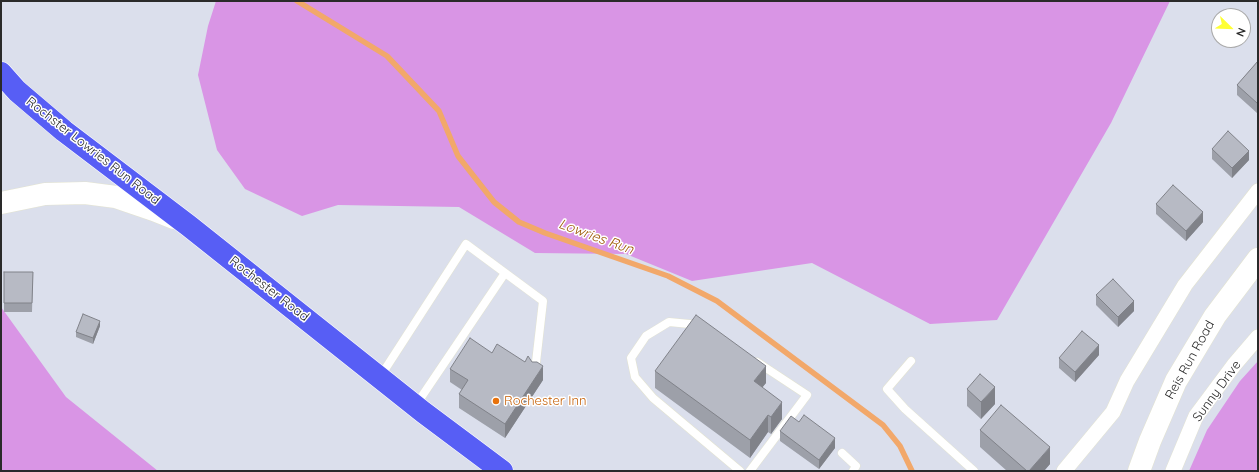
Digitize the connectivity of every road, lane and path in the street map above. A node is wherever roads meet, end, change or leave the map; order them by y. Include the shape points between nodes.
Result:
1 (1, 73) edge
2 (1258, 191) edge
3 (1, 204) edge
4 (189, 226) junction
5 (1258, 259) edge
6 (505, 273) junction
7 (707, 329) edge
8 (1258, 337) edge
9 (751, 358) edge
10 (911, 361) dead end
11 (535, 371) edge
12 (380, 377) junction
13 (416, 406) junction
14 (842, 453) dead end
15 (502, 471) edge
16 (740, 471) edge
17 (750, 471) edge
18 (853, 471) edge
19 (974, 471) edge
20 (1064, 471) edge
21 (1139, 471) edge
22 (1173, 471) edge

1 - 4 main road, Rochster Lowries Run Road via 17,91 64,131
2 - 20 street via 1185,285 1127,381 1113,412
3 - 4 street, Rochester Road via 45,194 92,194 116,197
4 - 12 main road, Rochester Road
5 - 21 street, Reis Run Road via 1215,316 1176,381
6 - 11 lane via 543,302
6 - 12 lane via 466,244
6 - 13 lane
7 - 16 lane via 700,325 669,322 646,336 631,358 632,365 635,377 653,398
8 - 22 street, Sunny Drive via 1196,416
9 - 17 lane via 807,395
10 - 19 lane via 887,389
12 - 13 main road, Rochester Road
13 - 15 main road, Rochester Road
14 - 18 lane via 856,466

